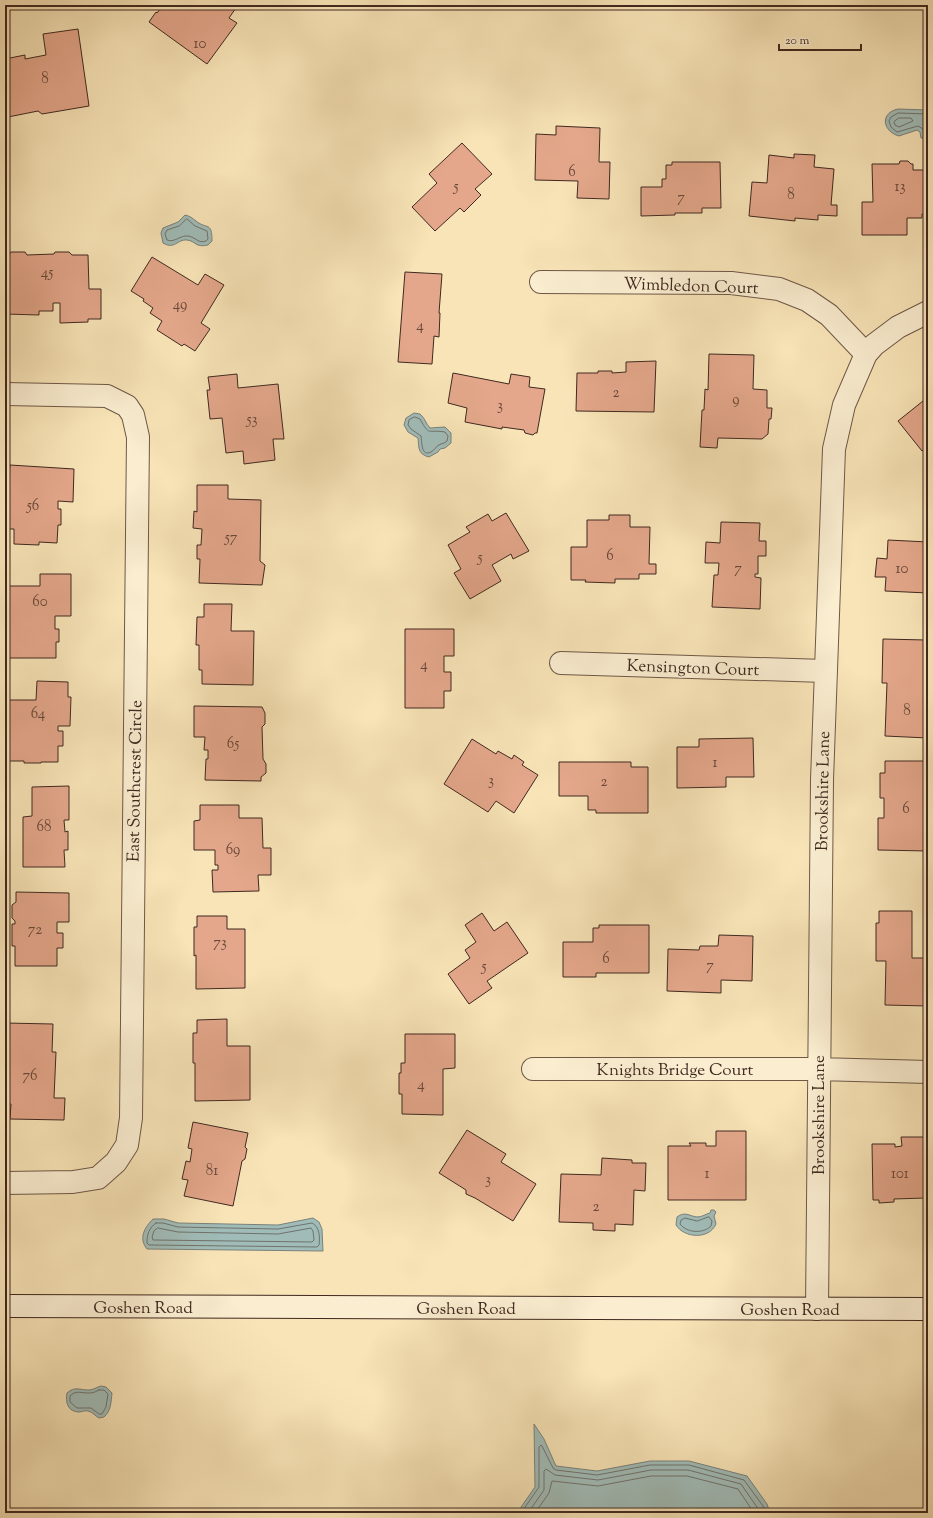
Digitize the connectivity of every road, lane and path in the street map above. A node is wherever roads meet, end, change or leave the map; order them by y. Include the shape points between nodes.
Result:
1 (541, 282) dead end
2 (928, 312) edge
3 (866, 354) junction
4 (5, 394) edge
5 (561, 663) dead end
6 (825, 671) junction
7 (533, 1069) dead end
8 (818, 1069) junction
9 (928, 1072) edge
10 (5, 1182) edge
11 (5, 1306) edge
12 (817, 1309) junction
13 (928, 1309) edge

1 - 3 street, Wimbledon Court via 731,283 779,289 807,300 829,315
2 - 3 street, Brookshire Lane via 898,327
3 - 6 street, Brookshire Lane via 844,405 834,449
4 - 10 street, East Southcrest Circle via 108,396 127,406 133,415 138,437 131,1118 127,1145 116,1162 98,1178 73,1182
5 - 6 street, Kensington Court
6 - 8 street, Brookshire Lane
7 - 8 street, Knights Bridge Court
8 - 9 street, Knights Bridge Court
8 - 12 street, Brookshire Lane
11 - 12 street, Goshen Road
12 - 13 street, Goshen Road

